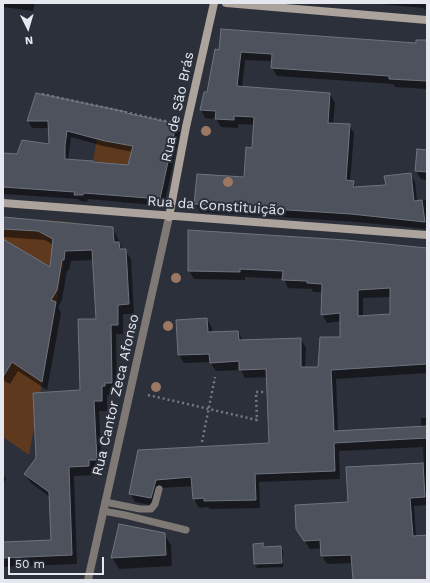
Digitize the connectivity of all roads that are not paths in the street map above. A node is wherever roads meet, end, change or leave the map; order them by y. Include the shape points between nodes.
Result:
1 (214, 3) edge
2 (226, 3) edge
3 (427, 20) edge
4 (3, 203) edge
5 (169, 216) junction
6 (427, 235) edge
7 (159, 489) dead end
8 (105, 502) junction
9 (103, 511) junction
10 (186, 530) dead end
11 (88, 580) edge

1 - 5 main road, Rua de São Brás
2 - 3 main road
4 - 5 main road, Rua da Constituição
5 - 6 main road, Rua da Constituição
5 - 8 street, Rua Cantor Zeca Afonso
7 - 8 lane via 151,509
8 - 9 street, Rua Cantor Zeca Afonso
9 - 10 lane
9 - 11 street, Rua Cantor Zeca Afonso

